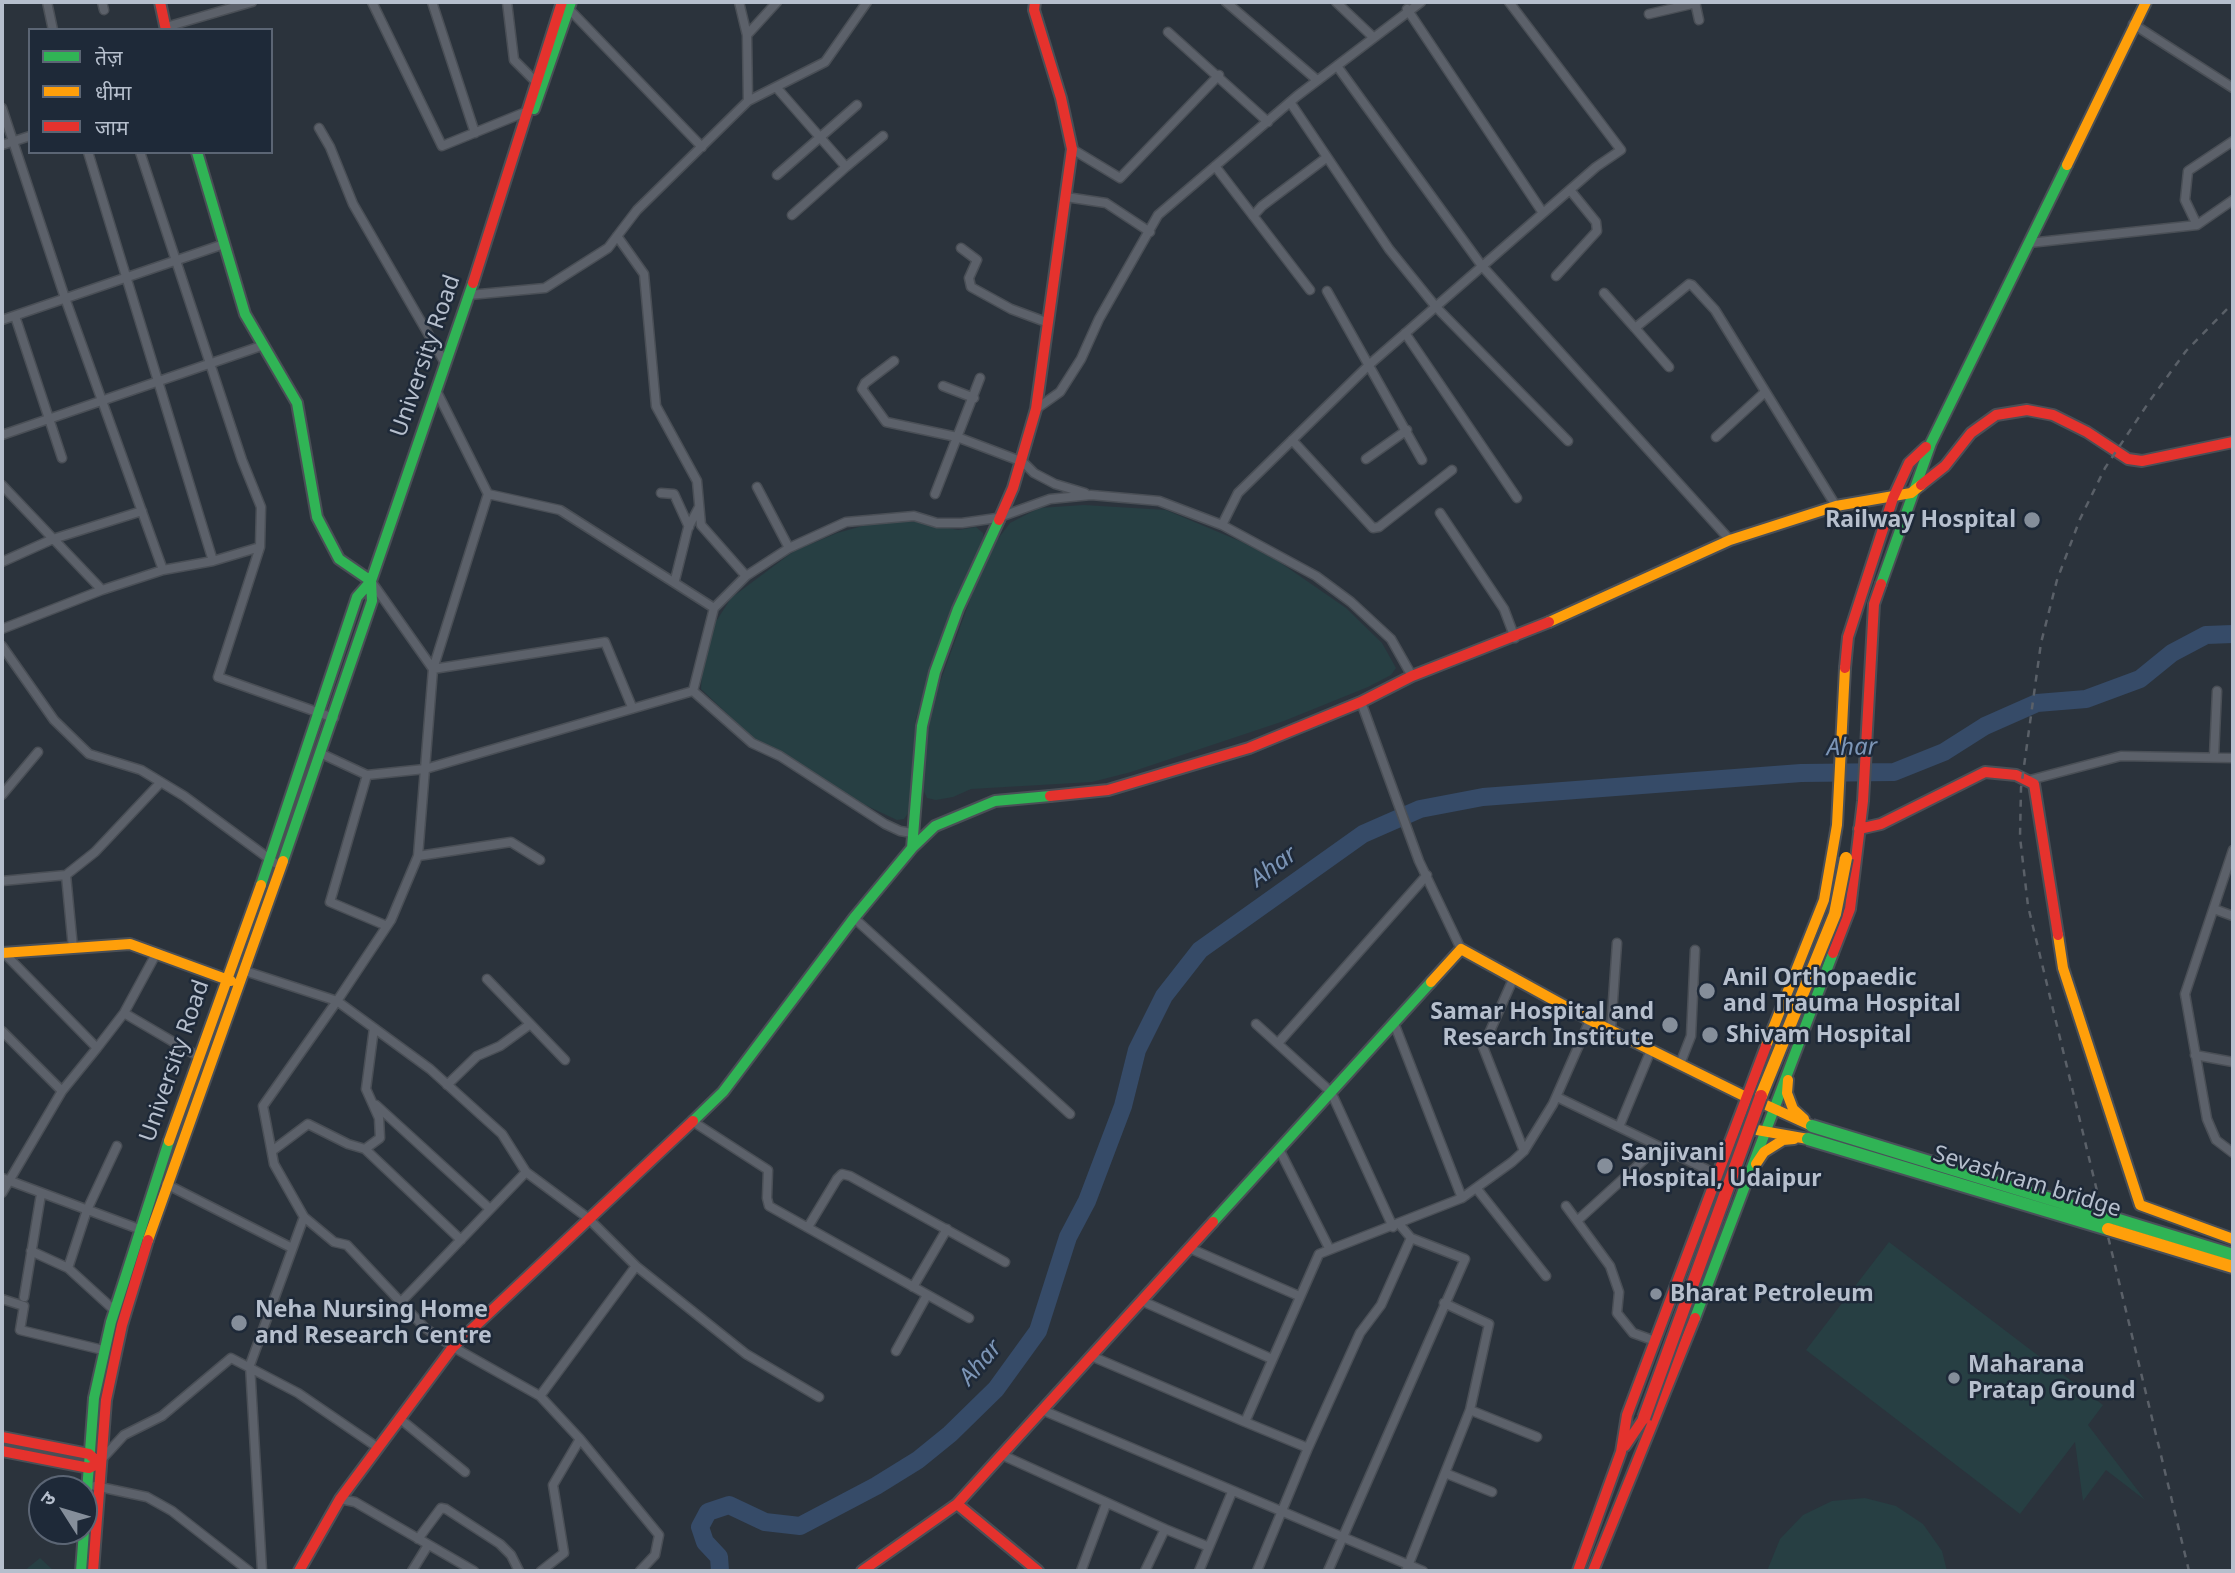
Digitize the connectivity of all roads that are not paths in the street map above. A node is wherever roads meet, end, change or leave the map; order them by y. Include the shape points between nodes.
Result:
1 (47, 2) edge
2 (160, 2) edge
3 (252, 2) edge
4 (372, 2) edge
5 (432, 2) edge
6 (507, 2) edge
7 (739, 2) edge
8 (776, 2) edge
9 (867, 2) edge
10 (1226, 2) edge
11 (1336, 2) edge
12 (1421, 2) edge
13 (1508, 2) edge
14 (2140, 2) edge
15 (2146, 2) edge
16 (1696, 3) edge
17 (567, 4) edge
18 (1031, 5) edge
19 (1407, 9) junction
20 (1649, 14) dead end
21 (1699, 20) dead end
22 (2133, 24) junction
23 (53, 28) edge
24 (166, 28) edge
25 (1168, 32) dead end
26 (747, 34) junction
27 (1373, 37) junction
28 (1337, 66) junction
29 (1219, 75) junction
30 (1317, 80) junction
31 (536, 82) junction
32 (776, 86) junction
33 (2233, 88) edge
34 (748, 101) junction
35 (1290, 102) junction
36 (857, 105) dead end
37 (2, 108) edge
38 (528, 111) junction
39 (1268, 122) junction
40 (319, 128) dead end
41 (475, 132) junction
42 (883, 136) dead end
43 (28, 137) edge
44 (820, 137) junction
45 (15, 141) junction
46 (2233, 141) edge
47 (519, 143) junction
48 (2, 145) edge
49 (702, 147) junction
50 (1072, 149) junction
51 (89, 154) edge
52 (142, 154) edge
53 (198, 154) edge
54 (1326, 158) junction
55 (1216, 166) junction
56 (846, 167) junction
57 (778, 175) dead end
58 (1570, 190) junction
59 (1066, 197) junction
60 (2233, 200) edge
61 (1543, 213) junction
62 (792, 215) dead end
63 (1253, 216) junction
64 (2197, 225) junction
65 (1150, 232) junction
66 (617, 236) junction
67 (2029, 243) junction
68 (224, 244) junction
69 (961, 248) dead end
70 (176, 261) junction
71 (1482, 267) junction
72 (1556, 276) dead end
73 (124, 278) junction
74 (1310, 290) dead end
75 (1327, 290) dead end
76 (1604, 293) dead end
77 (469, 295) junction
78 (65, 298) junction
79 (1436, 307) junction
80 (15, 316) junction
81 (2, 320) edge
82 (1046, 322) junction
83 (1635, 328) junction
84 (1405, 333) junction
85 (264, 345) junction
86 (894, 361) dead end
87 (210, 363) junction
88 (445, 363) junction
89 (1370, 364) junction
90 (1669, 367) dead end
91 (980, 378) dead end
92 (156, 382) junction
93 (943, 386) dead end
94 (437, 392) junction
95 (1764, 393) junction
96 (974, 398) junction
97 (103, 401) junction
98 (1036, 409) junction
99 (48, 419) junction
100 (1407, 430) junction
101 (2, 437) edge
102 (957, 437) junction
103 (1716, 437) dead end
104 (1292, 440) junction
105 (1568, 441) dead end
106 (2233, 442) edge
107 (1931, 443) junction
108 (62, 457) dead end
109 (1366, 459) dead end
110 (1422, 460) dead end
111 (1023, 462) junction
112 (1452, 470) dead end
113 (2, 485) edge
114 (757, 487) dead end
115 (661, 493) dead end
116 (1910, 493) junction
117 (488, 494) junction
118 (935, 494) dead end
119 (1091, 495) junction
120 (1517, 498) dead end
121 (1893, 498) junction
122 (699, 506) junction
123 (1836, 506) junction
124 (142, 511) junction
125 (1440, 513) dead end
126 (997, 518) junction
127 (1222, 525) junction
128 (689, 527) junction
129 (53, 538) junction
130 (1730, 540) junction
131 (260, 547) junction
132 (789, 548) junction
133 (213, 561) junction
134 (2, 562) edge
135 (163, 570) junction
136 (746, 576) junction
137 (675, 580) junction
138 (371, 581) junction
139 (103, 590) junction
140 (714, 608) junction
141 (2, 629) edge
142 (1515, 638) junction
143 (2, 646) edge
144 (433, 669) junction
145 (1412, 676) junction
146 (692, 691) junction
147 (2217, 691) dead end
148 (1361, 702) junction
149 (632, 707) junction
150 (320, 713) junction
151 (334, 718) junction
152 (38, 752) dead end
153 (322, 754) junction
154 (2214, 756) junction
155 (2233, 758) edge
156 (425, 769) junction
157 (367, 775) junction
158 (2030, 780) junction
159 (161, 782) junction
160 (2, 794) edge
161 (1837, 825) junction
162 (1859, 830) junction
163 (912, 833) junction
164 (912, 848) junction
165 (2233, 850) edge
166 (418, 856) junction
167 (1846, 858) junction
168 (540, 860) dead end
169 (276, 864) junction
170 (66, 875) junction
171 (1427, 875) junction
172 (2, 881) edge
173 (2214, 909) junction
174 (2233, 916) edge
175 (854, 918) junction
176 (387, 926) junction
177 (1617, 943) dead end
178 (74, 948) junction
179 (1461, 949) junction
180 (1695, 950) dead end
181 (3, 953) edge
182 (156, 954) junction
183 (243, 977) junction
184 (1514, 977) junction
185 (226, 979) junction
186 (487, 979) dead end
187 (337, 1002) junction
188 (124, 1013) junction
189 (1590, 1020) junction
190 (1394, 1023) junction
191 (1256, 1024) dead end
192 (529, 1025) junction
193 (374, 1028) junction
194 (1611, 1029) junction
195 (2, 1031) edge
196 (1279, 1042) junction
197 (97, 1048) junction
198 (1651, 1050) junction
199 (2195, 1055) junction
200 (200, 1057) junction
201 (565, 1060) dead end
202 (2233, 1062) edge
203 (1680, 1064) junction
204 (1788, 1068) junction
205 (447, 1085) junction
206 (62, 1091) junction
207 (1331, 1092) junction
208 (1557, 1097) junction
209 (1746, 1097) junction
210 (374, 1103) junction
211 (1774, 1108) junction
212 (1070, 1114) dead end
213 (692, 1121) junction
214 (1619, 1127) junction
215 (1735, 1127) junction
216 (1767, 1131) junction
217 (1810, 1132) junction
218 (117, 1146) dead end
219 (1658, 1147) junction
220 (365, 1149) junction
221 (1279, 1149) junction
222 (272, 1151) junction
223 (1524, 1151) junction
224 (2233, 1153) edge
225 (1752, 1169) junction
226 (526, 1172) junction
227 (1716, 1174) junction
228 (6, 1181) edge
229 (166, 1184) junction
230 (1478, 1189) junction
231 (2, 1193) edge
232 (41, 1194) junction
233 (1462, 1198) junction
234 (1566, 1206) dead end
235 (490, 1209) junction
236 (87, 1210) junction
237 (304, 1217) junction
238 (588, 1218) junction
239 (1578, 1220) junction
240 (1397, 1226) junction
241 (808, 1227) junction
242 (139, 1229) junction
243 (947, 1229) junction
244 (1411, 1238) junction
245 (2233, 1239) edge
246 (460, 1240) junction
247 (292, 1248) junction
248 (1189, 1248) junction
249 (1329, 1248) junction
250 (31, 1251) junction
251 (2233, 1255) edge
252 (1005, 1262) dead end
253 (636, 1266) junction
254 (2233, 1267) edge
255 (68, 1268) junction
256 (1546, 1276) dead end
257 (913, 1287) junction
258 (927, 1295) junction
259 (1299, 1296) junction
260 (24, 1297) dead end
261 (2, 1299) edge
262 (1142, 1301) junction
263 (401, 1302) junction
264 (1444, 1303) junction
265 (114, 1310) junction
266 (969, 1318) dead end
267 (1655, 1340) junction
268 (453, 1348) junction
269 (103, 1350) junction
270 (897, 1351) dead end
271 (1091, 1356) junction
272 (1272, 1359) junction
273 (250, 1365) junction
274 (540, 1396) junction
275 (819, 1397) dead end
276 (1042, 1410) junction
277 (1471, 1410) junction
278 (399, 1418) junction
279 (1644, 1418) junction
280 (1245, 1422) junction
281 (2, 1437) edge
282 (1537, 1437) dead end
283 (580, 1439) junction
284 (377, 1447) junction
285 (1308, 1448) junction
286 (2, 1451) edge
287 (1621, 1452) junction
288 (1002, 1455) junction
289 (1640, 1457) junction
290 (92, 1461) junction
291 (465, 1472) dead end
292 (1445, 1473) junction
293 (93, 1475) edge
294 (98, 1487) edge
295 (1232, 1492) junction
296 (1492, 1492) dead end
297 (340, 1499) junction
298 (957, 1504) junction
299 (1107, 1504) junction
300 (1282, 1511) junction
301 (1165, 1529) junction
302 (1344, 1536) junction
303 (418, 1539) junction
304 (85, 1545) edge
305 (93, 1545) edge
306 (428, 1545) junction
307 (1209, 1547) junction
308 (1407, 1568) edge
309 (81, 1571) edge
310 (93, 1571) edge
311 (249, 1571) edge
312 (262, 1571) edge
313 (299, 1571) edge
314 (412, 1571) edge
315 (474, 1571) edge
316 (519, 1571) edge
317 (541, 1571) edge
318 (640, 1571) edge
319 (862, 1571) edge
320 (1038, 1571) edge
321 (1081, 1571) edge
322 (1145, 1571) edge
323 (1199, 1571) edge
324 (1257, 1571) edge
325 (1328, 1571) edge
326 (1423, 1571) edge
327 (1578, 1571) edge
328 (1593, 1571) edge

1 - 23 street
2 - 24 main road
3 - 24 street
4 - 41 street via 442,146
5 - 41 street
6 - 31 street via 514,60
7 - 26 street
8 - 26 street
9 - 32 street via 825,62
10 - 30 street
11 - 27 street
12 - 19 street
13 - 58 street via 1622,150
14 - 22 main road
15 - 22 main road
16 - 20 street
16 - 21 street
17 - 31 main road, University Road
17 - 47 main road, University Road via 545,85
17 - 49 street
18 - 50 main road
19 - 27 street
19 - 61 street
22 - 33 street
22 - 67 main road
25 - 29 street
26 - 34 street
27 - 28 street
28 - 30 street
28 - 71 street
29 - 39 street
29 - 50 street via 1120,178
30 - 35 street
31 - 38 main road, University Road
32 - 34 street
32 - 44 street
34 - 49 street
35 - 39 street
35 - 54 street
36 - 44 street
37 - 45 street
38 - 41 street
38 - 47 main road, University Road
39 - 55 street
40 - 88 street via 353,204
42 - 56 street
43 - 45 street
44 - 56 street
44 - 57 street
45 - 48 street
45 - 78 street
46 - 64 street via 2188,171 2185,200
47 - 77 main road, University Road
49 - 66 street
50 - 59 main road
51 - 73 street
52 - 70 street
53 - 68 main road
54 - 63 street
54 - 79 street
55 - 63 street
55 - 65 street via 1158,215
56 - 62 street
58 - 61 street
58 - 72 street via 1596,222 1597,231
59 - 65 street via 1106,203
59 - 82 main road
60 - 64 street
61 - 71 street
63 - 74 street
64 - 67 street
65 - 98 street via 1081,359 1059,392
66 - 77 street via 608,248 545,288
66 - 122 street via 644,274 656,406 697,481
67 - 107 main road
68 - 70 street
68 - 85 main road via 245,314
69 - 82 street via 977,260 969,278 971,287
70 - 73 street
70 - 87 street
71 - 79 street
71 - 130 street
73 - 78 street
73 - 92 street
75 - 89 street
76 - 83 street
77 - 88 main road, University Road
78 - 80 street
78 - 97 street
79 - 84 street
79 - 105 street
80 - 81 street
80 - 99 street
82 - 98 main road
83 - 90 street
83 - 95 street via 1692,285 1715,310
84 - 89 street
84 - 120 street
85 - 87 street
85 - 138 main road via 297,402 317,517 339,559
86 - 102 street via 864,383 864,395 871,404 886,422
87 - 92 street
87 - 131 street via 261,507
88 - 94 main road, University Road
89 - 100 street
89 - 104 street
91 - 96 street
92 - 97 street
92 - 133 street
93 - 96 street
94 - 117 street
94 - 138 main road, University Road
95 - 103 street
95 - 123 street
96 - 102 street
97 - 99 street
97 - 124 street
98 - 111 main road
99 - 101 street
99 - 108 street
100 - 109 street
100 - 110 street
102 - 111 street
102 - 118 street
104 - 112 street via 1373,528
104 - 127 street via 1238,493
106 - 116 main road via 2142,461 2128,459 2053,415 2027,410 1996,415 1972,433 1945,466
107 - 116 main road
107 - 121 main road via 1909,463
111 - 119 street via 1055,484
111 - 126 main road
113 - 129 street
114 - 132 street
115 - 128 street via 674,494
116 - 121 main road
116 - 162 main road via 1874,604
117 - 137 street via 560,510
117 - 144 street
119 - 126 street via 1050,499
119 - 127 street via 1158,501
121 - 123 main road
121 - 161 main road via 1848,636
122 - 128 street
122 - 136 street via 701,525
123 - 130 main road
124 - 129 street
124 - 135 street
125 - 142 street via 1504,609
126 - 132 street via 937,523 914,516 845,522
126 - 163 main road via 935,672 922,726
127 - 145 street via 1316,576 1351,602 1391,639
128 - 137 street
129 - 134 street
129 - 139 street
130 - 142 main road
131 - 133 street
131 - 150 street via 218,677
132 - 136 street
133 - 135 street
135 - 139 street
136 - 140 street
137 - 140 street
138 - 144 street
138 - 150 main road, University Road via 357,597
138 - 151 main road, University Road via 372,601
139 - 141 street
140 - 146 street
142 - 145 main road
143 - 159 street via 54,720 89,754 141,770
144 - 149 street via 605,642
144 - 156 street
145 - 148 main road
146 - 149 street
146 - 163 street via 752,743 885,824
147 - 154 street
148 - 164 main road via 1249,748 1108,790 972,808 935,826
148 - 171 street
149 - 156 street
150 - 151 street
150 - 169 main road, University Road
151 - 153 main road, University Road
152 - 160 street
153 - 157 street
153 - 169 main road, University Road
154 - 155 street
154 - 158 street via 2121,756
156 - 157 street
156 - 166 street
157 - 176 street via 330,902
158 - 162 main road via 1985,772 1891,820
158 - 245 main road via 2038,790 2063,968 2140,1205
159 - 169 street
159 - 170 street
161 - 167 main road
161 - 209 main road via 1824,900
162 - 167 main road
162 - 204 main road via 1850,909
163 - 164 main road
164 - 175 main road
165 - 173 street
166 - 168 street via 511,842
166 - 176 street
167 - 279 main road, bridge via 1835,914 1772,1068
169 - 183 main road, University Road
169 - 185 main road, University Road
170 - 172 street
170 - 178 street
171 - 179 street
171 - 196 street
173 - 174 street
173 - 199 street via 2185,994
175 - 212 street
175 - 213 main road via 723,1092
176 - 187 street
177 - 194 street
178 - 181 main road
178 - 182 main road via 130,944
179 - 184 main road
179 - 190 main road
180 - 203 street via 1691,1036
181 - 197 street
182 - 185 main road
182 - 188 street
183 - 185 main road
183 - 187 street
183 - 229 main road, University Road
184 - 189 main road
184 - 223 street via 1483,1047
185 - 200 main road, University Road
186 - 192 street
187 - 193 street
187 - 222 street via 263,1106
188 - 197 street
188 - 200 street
189 - 194 main road
189 - 208 street
190 - 207 main road
190 - 233 street
191 - 196 street
192 - 201 street
192 - 205 street via 477,1056
193 - 205 street
193 - 210 street via 366,1089
194 - 198 main road
195 - 206 street
196 - 207 street
197 - 206 street
198 - 203 main road
198 - 214 street
199 - 202 street
199 - 224 street via 2207,1119 2216,1140
200 - 242 main road, University Road
203 - 209 main road
204 - 211 main road
204 - 217 main road via 1787,1093
205 - 226 street via 502,1134
206 - 228 street
207 - 221 main road
207 - 240 street
208 - 214 street
208 - 223 street
209 - 211 main road
209 - 215 main road
210 - 220 street via 380,1138
210 - 235 street
211 - 216 main road
211 - 217 main road
213 - 238 main road
213 - 241 street via 764,1166 769,1206
214 - 219 street
215 - 216 main road
215 - 227 main road
216 - 217 main road
216 - 225 main road
217 - 225 main road via 1764,1152
217 - 251 main road, Sevashram bridge, bridge
217 - 254 main road, Sevashram bridge, bridge
218 - 236 street
219 - 227 street
219 - 239 street
220 - 222 street via 308,1124
220 - 246 street
221 - 248 main road
221 - 249 street
222 - 237 street via 274,1164
223 - 230 street
225 - 289 main road
226 - 235 street
226 - 238 street
227 - 267 main road
228 - 231 street
228 - 232 street
229 - 247 street
229 - 290 main road, University Road via 112,1365
230 - 233 street
230 - 256 street
232 - 236 street
232 - 250 street
233 - 240 street
234 - 239 street
235 - 246 street
236 - 242 street
236 - 255 street
237 - 247 street
237 - 263 street via 334,1242 347,1245
238 - 253 street
238 - 268 main road
239 - 267 street via 1610,1266 1619,1292 1616,1313 1633,1333
240 - 244 street
240 - 249 street
241 - 243 street via 842,1174
241 - 257 street
242 - 265 main road, University Road
243 - 252 street
243 - 257 street
244 - 264 street via 1465,1259
244 - 285 street via 1381,1305 1360,1333
246 - 263 street
247 - 273 street
248 - 259 street
248 - 262 main road
249 - 259 street via 1320,1254
250 - 255 street
250 - 260 street
253 - 274 street
253 - 275 street via 746,1354
255 - 265 street
257 - 258 street
258 - 266 street
258 - 270 street
259 - 272 street
261 - 269 street via 24,1306 20,1330
262 - 271 main road
262 - 272 street
263 - 268 street via 425,1328
264 - 277 street via 1489,1324
264 - 302 street
265 - 269 main road, University Road
267 - 287 main road via 1627,1415
268 - 274 street
268 - 278 main road
269 - 290 main road, University Road
271 - 276 main road
271 - 280 street
272 - 280 street
273 - 284 street
273 - 290 street via 232,1358 162,1416 124,1435
273 - 312 street
274 - 283 street
276 - 288 main road
276 - 295 street
277 - 282 street
277 - 292 street
278 - 284 main road
278 - 291 street
279 - 287 main road
279 - 289 main road
280 - 285 street
281 - 290 main road
283 - 317 street via 553,1485 564,1553
283 - 318 street via 659,1535 655,1555
284 - 297 main road
285 - 300 street
286 - 290 main road
287 - 327 main road
288 - 298 main road
288 - 299 street
289 - 328 main road
290 - 293 main road, University Road
292 - 296 street
292 - 308 street
294 - 311 street via 147,1497
295 - 300 street
295 - 307 street
297 - 303 street via 355,1502
297 - 313 main road
298 - 319 main road
298 - 320 main road
299 - 301 street
299 - 321 street
300 - 302 street
300 - 324 street
301 - 307 street
301 - 322 street
302 - 308 street
302 - 325 street
303 - 306 street
303 - 316 street via 441,1508 446,1509 500,1544
304 - 309 main road, University Road
305 - 310 main road, University Road
306 - 314 street
306 - 315 street
307 - 323 street
308 - 326 street

